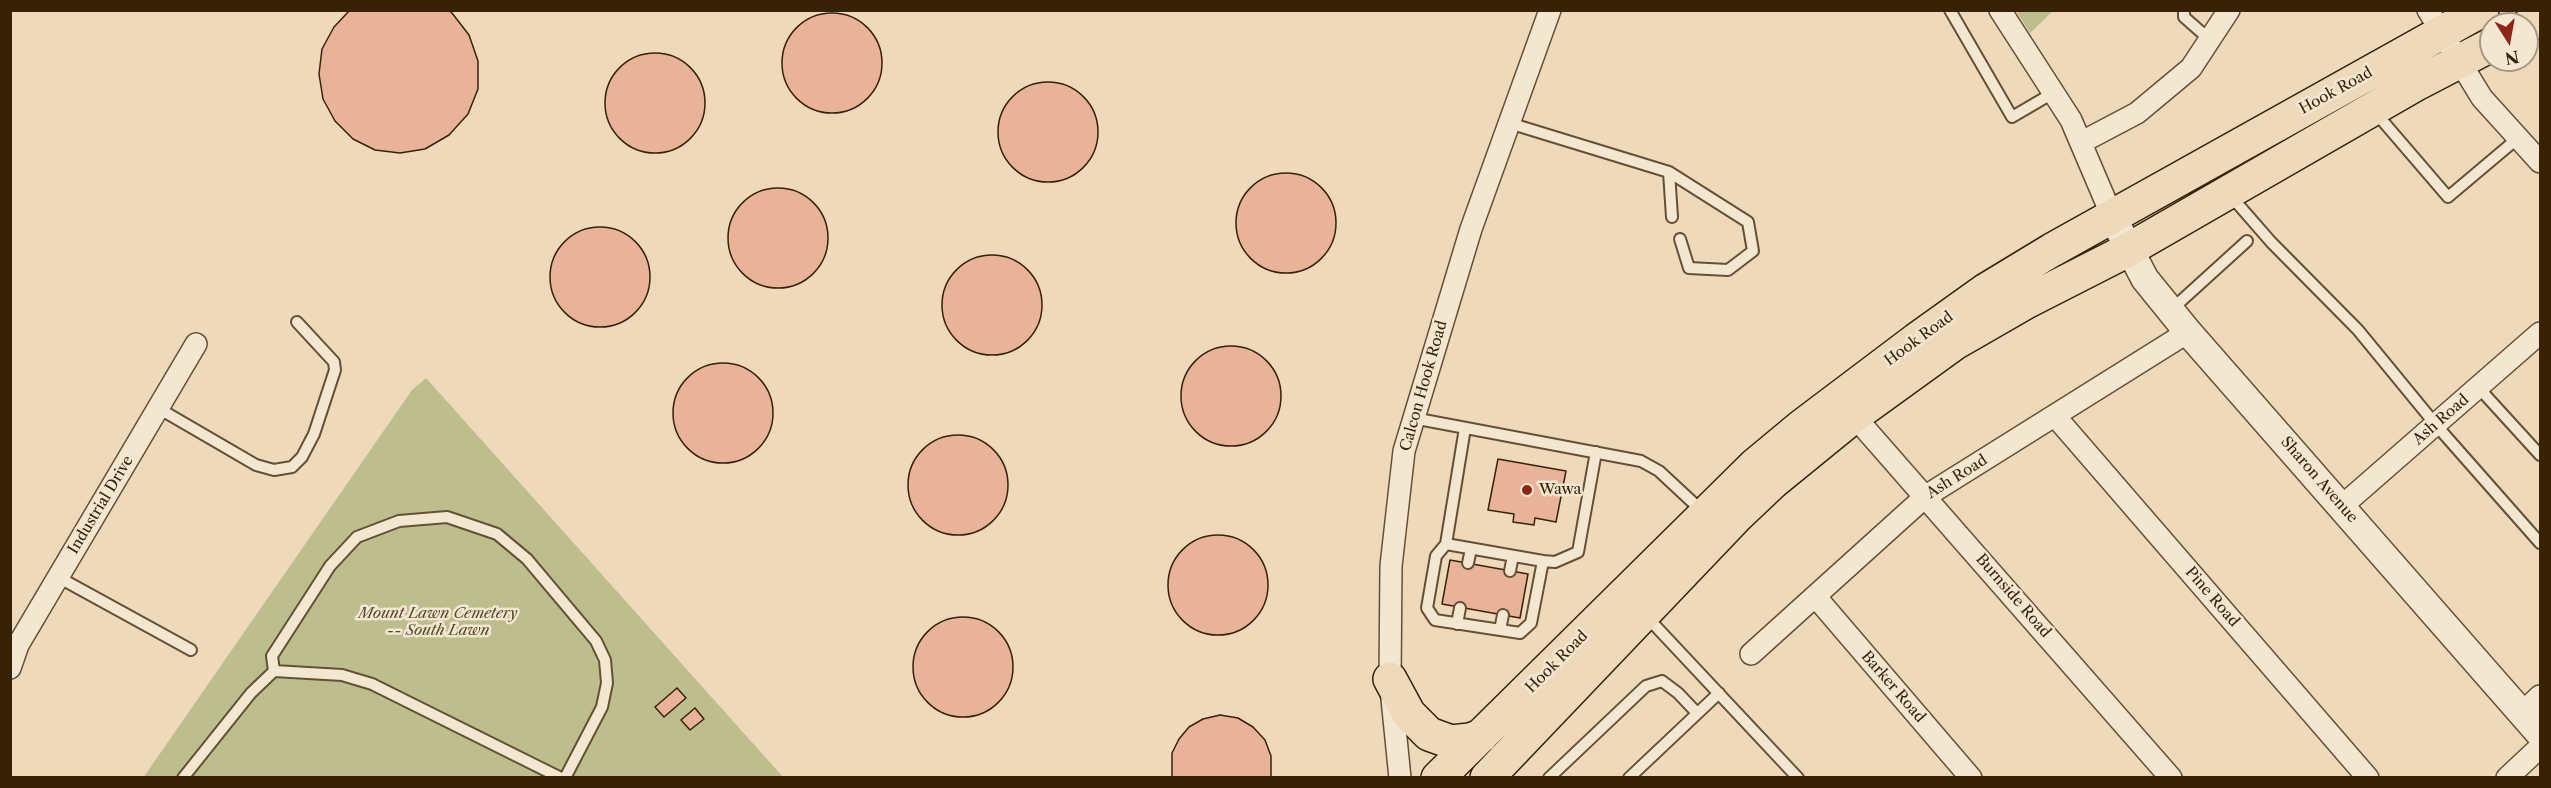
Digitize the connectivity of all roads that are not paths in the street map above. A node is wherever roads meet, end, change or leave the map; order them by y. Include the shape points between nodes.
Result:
1 (1550, 10) edge
2 (1950, 10) edge
3 (2000, 10) edge
4 (2229, 10) edge
5 (2482, 10) edge
6 (2184, 12) edge
7 (2434, 22) edge
8 (2209, 39) junction
9 (2479, 51) edge
10 (2458, 62) junction
11 (2054, 93) junction
12 (2373, 109) junction
13 (1509, 123) junction
14 (2518, 138) junction
15 (2082, 142) junction
16 (2541, 162) edge
17 (1669, 172) junction
18 (2228, 193) junction
19 (2112, 216) junction
20 (1672, 217) dead end
21 (1680, 239) dead end
22 (2247, 241) dead end
23 (2128, 250) junction
24 (2170, 310) junction
25 (297, 322) dead end
26 (2188, 332) junction
27 (2541, 333) edge
28 (196, 344) dead end
29 (2478, 387) junction
30 (158, 408) junction
31 (1854, 416) junction
32 (2055, 416) junction
33 (1413, 418) junction
34 (2436, 425) junction
35 (1465, 428) junction
36 (1596, 452) junction
37 (2541, 455) edge
38 (1926, 496) junction
39 (2342, 506) junction
40 (1705, 513) junction
41 (2541, 543) edge
42 (1446, 544) junction
43 (1471, 549) junction
44 (1513, 556) junction
45 (1543, 561) junction
46 (1468, 563) dead end
47 (1510, 571) dead end
48 (58, 577) junction
49 (1815, 596) junction
50 (1460, 608) dead end
51 (1643, 612) junction
52 (1503, 615) dead end
53 (1457, 624) junction
54 (1500, 630) junction
55 (191, 650) dead end
56 (1751, 654) dead end
57 (10, 668) edge
58 (274, 671) junction
59 (1390, 679) junction
60 (1719, 693) junction
61 (2531, 704) edge
62 (1697, 713) junction
63 (2541, 734) edge
64 (1481, 736) junction
65 (2541, 747) edge
66 (183, 777) edge
67 (561, 777) edge
68 (565, 777) edge
69 (1400, 777) edge
70 (1437, 777) edge
71 (1487, 777) edge
72 (1549, 777) edge
73 (1629, 777) edge
74 (1798, 777) edge
75 (1971, 777) edge
76 (2171, 777) edge
77 (2368, 777) edge
78 (2507, 777) edge

1 - 13 street, Calcon Hook Road
2 - 11 lane via 2012,117
3 - 11 street
4 - 8 street
5 - 7 main road, Hook Road
6 - 8 lane via 2184,17
7 - 10 street
7 - 19 main road, Hook Road
8 - 15 street via 2191,68 2137,114
9 - 10 main road, Hook Road
10 - 12 main road, Hook Road
10 - 14 street via 2482,98
11 - 15 street
12 - 14 lane via 2448,196
12 - 18 main road, Hook Road
13 - 17 lane
13 - 33 street, Calcon Hook Road via 1471,229
14 - 16 street
15 - 19 street
17 - 20 lane
17 - 21 lane via 1748,222 1753,251 1728,270 1689,268
18 - 23 main road, Hook Road
18 - 34 lane via 2358,330
19 - 23 street, Sharon Avenue
19 - 40 main road, Hook Road via 1986,290 1916,340 1802,426
22 - 24 lane
23 - 24 street, Sharon Avenue
23 - 31 main road, Hook Road via 1955,343
24 - 26 street, Sharon Avenue
25 - 30 lane via 334,362 335,370 314,434 302,457 292,466 274,470 256,465
26 - 32 street, Ash Road
26 - 39 street, Sharon Avenue
27 - 29 street, Ash Road
28 - 30 street, Industrial Drive
29 - 34 street, Ash Road
29 - 37 lane
30 - 48 street, Industrial Drive
31 - 38 street, Burnside Road
31 - 51 main road, Hook Road via 1773,482
32 - 38 street, Ash Road
32 - 77 street, Pine Road
33 - 35 lane
33 - 59 street, Calcon Hook Road via 1404,451 1390,566
34 - 39 street, Ash Road
34 - 41 lane
35 - 36 lane
35 - 42 lane
36 - 40 lane via 1641,461 1659,471
36 - 45 lane via 1578,552 1555,562
38 - 49 street, Ash Road
38 - 76 street, Burnside Road
39 - 61 street, Sharon Avenue
40 - 64 main road, Hook Road
42 - 43 lane
42 - 53 lane via 1436,555 1426,608 1435,620
43 - 44 lane
43 - 46 lane
44 - 45 lane
44 - 47 lane
45 - 54 lane via 1531,623 1520,633
48 - 55 lane
48 - 57 street, Industrial Drive via 18,645
49 - 56 street, Ash Road
49 - 75 street, Barker Road
50 - 53 lane
51 - 60 lane
51 - 71 main road, Hook Road
52 - 54 lane
53 - 54 lane
58 - 66 lane via 251,693
58 - 67 lane via 342,675 372,684
58 - 68 lane via 272,656 330,566 357,537 399,521 420,519 447,517 480,527 497,534 527,559 596,641 605,660 602,707
59 - 64 main road via 1409,714 1430,734 1451,742
59 - 69 street, Calcon Hook Road
60 - 62 lane
60 - 74 lane
61 - 63 street, Sharon Avenue
62 - 72 lane via 1662,681 1646,686
62 - 73 lane
64 - 70 main road, Hook Road
65 - 78 street

